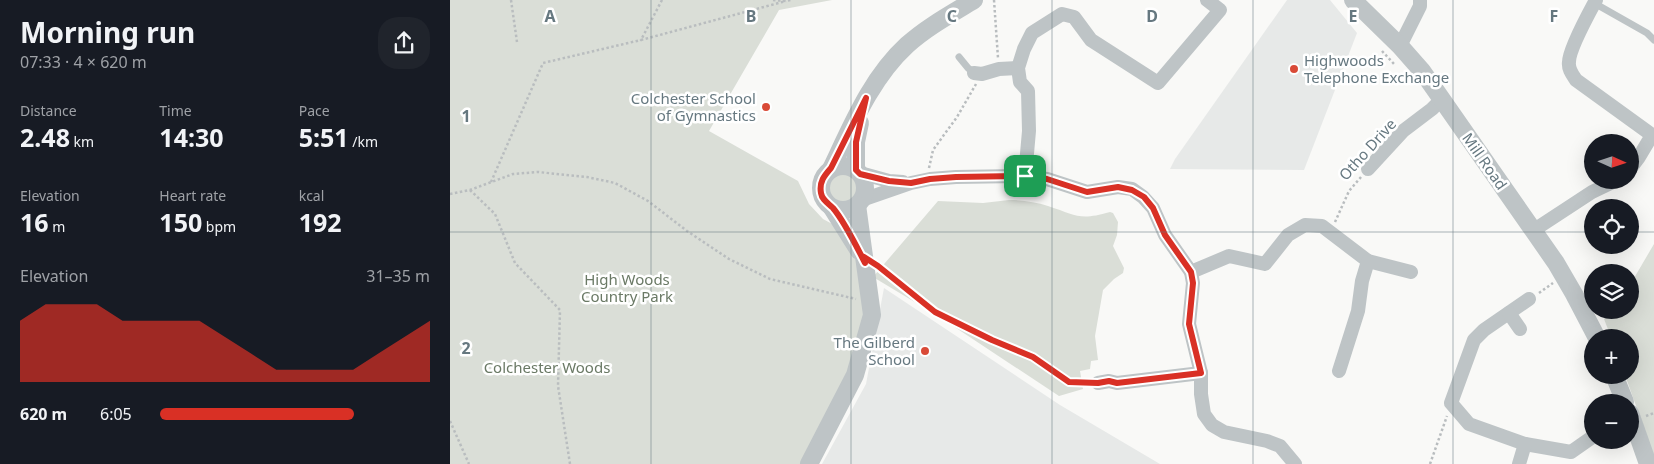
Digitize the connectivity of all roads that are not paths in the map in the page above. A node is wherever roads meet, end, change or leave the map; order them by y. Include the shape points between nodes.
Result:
1 (974, 0) edge
2 (1208, 0) edge
3 (1353, 0) edge
4 (1420, 0) edge
5 (1593, 1) edge
6 (1654, 40) edge
7 (1400, 46) junction
8 (959, 57) dead end
9 (1018, 68) junction
10 (978, 74) joint
11 (866, 98) junction
12 (1442, 99) junction
13 (1653, 133) edge
14 (1639, 158) edge
15 (831, 168) junction
16 (1368, 169) road end
17 (858, 172) junction
18 (1025, 176) junction
19 (911, 183) junction
20 (1598, 189) edge
21 (860, 202) junction
22 (832, 208) junction
23 (1534, 230) junction
24 (864, 260) junction
25 (1368, 261) junction
26 (1191, 272) junction
27 (1411, 272) dead end
28 (1529, 299) road end
29 (1509, 312) junction
30 (1520, 328) dead end
31 (1587, 329) edge
32 (1339, 371) dead end
33 (1201, 373) junction
34 (1104, 378) road end
35 (1639, 439) edge
36 (1584, 443) edge
37 (1525, 444) junction
38 (809, 464) edge
39 (1295, 464) edge
40 (1519, 464) edge
41 (1648, 464) edge

1 - 11 street via 934,24 906,46 879,76
2 - 9 street via 1220,10 1158,83 1091,40 1074,17 1062,14 1032,33
3 - 7 street, Mill Road
4 - 7 street
5 - 6 lane
5 - 13 street via 1570,52 1568,61 1572,74
7 - 12 street, Mill Road
8 - 10 lane
9 - 10 street
9 - 18 street via 1020,82 1028,91
11 - 15 street
11 - 17 street via 856,142
12 - 16 street, Otho Drive via 1403,131
12 - 23 street, Mill Road
13 - 14 street
15 - 17 street via 846,166
15 - 22 street via 824,176 821,192
17 - 19 street via 889,181
17 - 21 street via 865,185
18 - 19 street via 930,179
18 - 26 street via 1047,179 1087,192 1118,187 1132,190 1153,208 1165,235
19 - 21 street
20 - 23 street
21 - 22 street via 850,209
21 - 24 street
22 - 24 street
23 - 31 street, Mill Road via 1574,294
24 - 38 street via 872,315 855,375
25 - 26 street via 1322,226 1305,225 1288,235 1265,264 1229,256
25 - 27 street
25 - 32 street via 1358,311
26 - 33 street via 1189,324
28 - 29 street
29 - 30 street
29 - 37 street via 1474,340 1451,403 1469,424
33 - 34 street via 1117,383
33 - 39 street via 1204,414 1212,425 1224,432 1280,446
35 - 41 street
36 - 37 street via 1570,452
37 - 40 street

